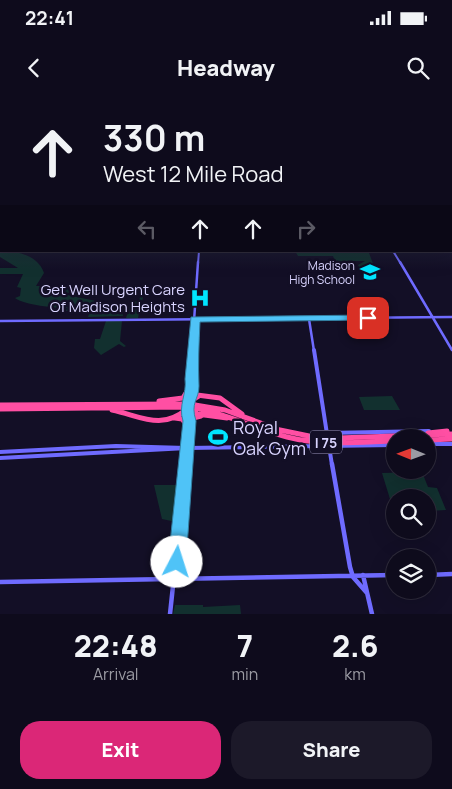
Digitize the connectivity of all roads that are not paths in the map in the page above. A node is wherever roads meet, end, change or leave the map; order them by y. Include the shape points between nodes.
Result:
1 (200, 252) edge
2 (394, 252) edge
3 (452, 317) edge
4 (431, 318) junction
5 (195, 319) junction
6 (309, 319) junction
7 (0, 321) edge
8 (452, 350) edge
9 (190, 391) junction
10 (203, 396) junction
11 (136, 404) junction
12 (188, 405) junction
13 (0, 407) edge
14 (83, 408) junction
15 (204, 415) junction
16 (172, 418) junction
17 (187, 427) junction
18 (263, 427) junction
19 (450, 432) edge
20 (327, 434) junction
21 (436, 434) edge
22 (386, 438) edge
23 (452, 441) edge
24 (436, 442) edge
25 (386, 445) edge
26 (116, 446) junction
27 (329, 446) junction
28 (104, 447) junction
29 (187, 448) junction
30 (66, 449) junction
31 (134, 449) junction
32 (18, 451) junction
33 (94, 452) junction
34 (83, 453) junction
35 (0, 455) edge
36 (45, 455) junction
37 (452, 574) edge
38 (353, 575) junction
39 (363, 575) junction
40 (386, 575) edge
41 (436, 575) edge
42 (175, 578) junction
43 (0, 582) edge
44 (367, 592) junction
45 (170, 614) edge
46 (372, 614) edge

1 - 5 main road
2 - 4 main road
3 - 4 main road
4 - 6 main road
4 - 8 main road
5 - 6 main road
5 - 7 main road
5 - 9 main road
6 - 20 main road
9 - 10 highway
9 - 12 main road
9 - 12 highway via 185,396
10 - 12 highway
10 - 18 highway via 220,398
11 - 12 highway
11 - 12 highway, I 75
11 - 13 highway, I 75
11 - 14 highway, I 75
12 - 15 highway via 195,414
12 - 16 highway
12 - 17 main road
12 - 18 highway, I 75
13 - 14 highway, I 75
14 - 16 highway via 115,411 156,423
15 - 17 highway via 194,418
15 - 18 highway
16 - 17 highway via 181,418
17 - 29 main road
18 - 22 highway, I 75 via 294,438 320,442
19 - 20 main road
19 - 21 highway, I 75
20 - 27 main road, bridge
23 - 24 highway
25 - 27 main road
26 - 28 main road
26 - 31 main road
26 - 33 main road via 114,450
27 - 29 main road
27 - 38 main road
28 - 30 main road
28 - 34 main road via 85,449
29 - 31 main road
29 - 31 main road via 152,446 151,449
29 - 42 main road
30 - 32 main road
30 - 36 main road via 46,450
31 - 33 main road
32 - 35 main road
32 - 35 main road via 15,456
33 - 34 main road
34 - 36 main road
35 - 36 main road
37 - 41 main road
38 - 39 main road
38 - 42 main road
38 - 44 main road
39 - 40 main road
39 - 44 main road
42 - 43 main road
42 - 45 main road
44 - 46 main road

